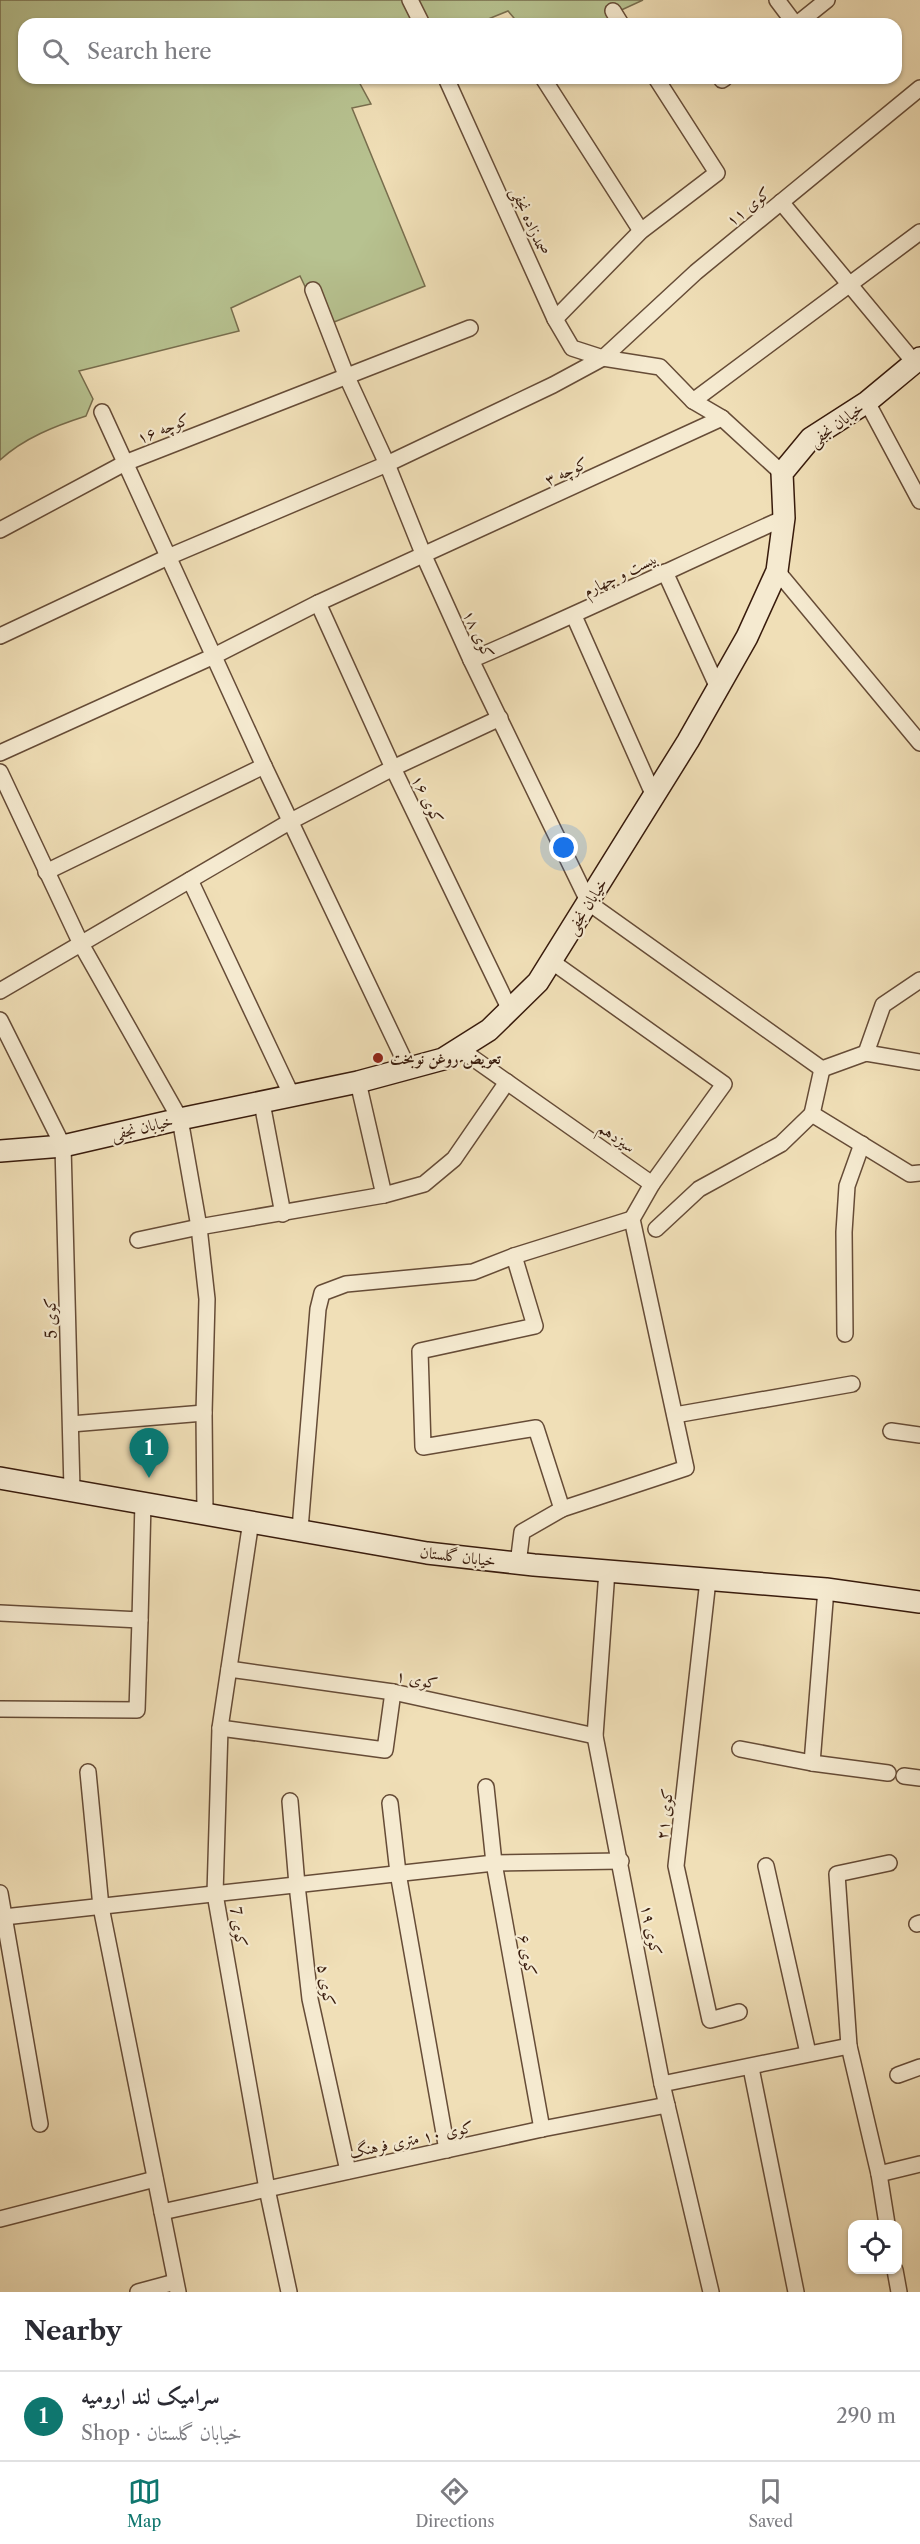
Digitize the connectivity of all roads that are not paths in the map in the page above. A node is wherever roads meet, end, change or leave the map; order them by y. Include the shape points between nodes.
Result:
1 (411, 0) edge
2 (777, 0) edge
3 (827, 0) edge
4 (613, 11) dead end
5 (419, 18) edge
6 (617, 18) edge
7 (791, 18) edge
8 (804, 18) edge
9 (449, 84) edge
10 (547, 84) edge
11 (660, 84) edge
12 (920, 88) edge
13 (781, 202) junction
14 (641, 231) junction
15 (920, 232) edge
16 (850, 285) junction
17 (313, 290) dead end
18 (555, 319) junction
19 (470, 328) dead end
20 (603, 358) junction
21 (917, 360) edge
22 (346, 375) junction
23 (693, 401) junction
24 (867, 402) junction
25 (102, 412) dead end
26 (722, 418) junction
27 (125, 463) junction
28 (387, 464) junction
29 (782, 472) junction
30 (920, 501) edge
31 (784, 518) junction
32 (0, 530) edge
33 (424, 556) junction
34 (168, 557) junction
35 (777, 571) junction
36 (665, 572) junction
37 (318, 603) junction
38 (574, 616) junction
39 (0, 636) edge
40 (214, 656) junction
41 (471, 660) junction
42 (718, 688) junction
43 (500, 718) junction
44 (920, 743) edge
45 (0, 753) edge
46 (264, 766) junction
47 (393, 768) junction
48 (0, 772) edge
49 (654, 796) junction
50 (291, 821) junction
51 (46, 873) junction
52 (190, 880) junction
53 (589, 903) junction
54 (81, 944) junction
55 (551, 961) junction
56 (920, 980) edge
57 (0, 992) edge
58 (510, 1010) junction
59 (0, 1020) edge
60 (460, 1049) junction
61 (866, 1053) junction
62 (920, 1062) edge
63 (408, 1068) junction
64 (822, 1069) junction
65 (358, 1082) junction
66 (507, 1082) junction
67 (292, 1096) junction
68 (262, 1103) junction
69 (813, 1114) junction
70 (180, 1119) junction
71 (862, 1144) junction
72 (63, 1146) junction
73 (0, 1150) edge
74 (920, 1173) edge
75 (652, 1184) junction
76 (384, 1196) junction
77 (283, 1214) junction
78 (632, 1219) junction
79 (199, 1227) junction
80 (656, 1230) dead end
81 (138, 1240) dead end
82 (514, 1256) junction
83 (845, 1334) dead end
84 (852, 1384) dead end
85 (204, 1413) junction
86 (675, 1415) junction
87 (71, 1424) junction
88 (891, 1431) dead end
89 (920, 1435) edge
90 (0, 1478) edge
91 (72, 1490) junction
92 (143, 1502) junction
93 (562, 1509) junction
94 (205, 1513) junction
95 (250, 1521) junction
96 (300, 1529) junction
97 (518, 1564) junction
98 (607, 1571) junction
99 (708, 1580) junction
100 (826, 1589) junction
101 (920, 1602) edge
102 (0, 1613) edge
103 (140, 1620) junction
104 (229, 1669) junction
105 (393, 1692) junction
106 (0, 1709) edge
107 (220, 1728) junction
108 (595, 1736) junction
109 (740, 1749) dead end
110 (813, 1763) junction
111 (88, 1772) dead end
112 (888, 1773) dead end
113 (904, 1776) dead end
114 (920, 1778) edge
115 (486, 1787) dead end
116 (290, 1801) dead end
117 (390, 1803) dead end
118 (621, 1861) junction
119 (494, 1863) junction
120 (889, 1863) dead end
121 (766, 1866) dead end
122 (398, 1874) junction
123 (297, 1885) junction
124 (0, 1893) edge
125 (215, 1893) junction
126 (101, 1907) junction
127 (4, 1917) junction
128 (739, 2012) dead end
129 (849, 2046) junction
130 (808, 2053) junction
131 (751, 2067) junction
132 (920, 2067) edge
133 (898, 2075) dead end
134 (662, 2084) junction
135 (668, 2105) junction
136 (40, 2124) dead end
137 (542, 2129) junction
138 (447, 2150) junction
139 (920, 2164) edge
140 (348, 2172) junction
141 (879, 2174) junction
142 (154, 2179) junction
143 (267, 2189) junction
144 (162, 2212) junction
145 (0, 2219) edge
146 (886, 2220) edge
147 (896, 2274) edge
148 (177, 2287) edge
149 (138, 2292) edge
150 (289, 2292) edge
151 (711, 2292) edge
152 (796, 2292) edge
153 (899, 2292) edge

1 - 5 street
2 - 7 street
3 - 8 street
4 - 6 street
9 - 18 street, صمدزاده نجفی
10 - 14 street
11 - 14 street via 717,173
12 - 13 street, کوی ۱۱
13 - 16 street
13 - 20 street, کوی ۱۱ via 696,272
14 - 18 street
15 - 16 street
16 - 21 street
16 - 23 street
17 - 22 street, کوی ۱۸
18 - 20 street, صمدزاده نجفی via 572,348
19 - 22 street, کوچه ۱۶
20 - 23 street, صمدزاده نجفی via 660,367
20 - 28 street, کوی ۱۱
21 - 24 street, خیابان نجفی
22 - 27 street, کوچه ۱۶
22 - 28 street, کوی ۱۸
23 - 26 street, صمدزاده نجفی
24 - 29 street, خیابان نجفی via 811,438
24 - 30 street
25 - 27 street
26 - 29 street, صمدزاده نجفی
26 - 33 street, کوچه ۳
27 - 32 street, کوچه ۱۶
27 - 34 street
28 - 33 street, کوی ۱۸
28 - 34 street, کوی ۱۱
29 - 31 street, خیابان نجفی
31 - 35 street, خیابان نجفی
31 - 36 street, بیست و چهارم
33 - 37 street, کوچه ۳
33 - 41 street, کوی ۱۸
34 - 39 street, کوی ۱۱
34 - 40 street
35 - 42 street, خیابان نجفی via 747,638
35 - 44 street
36 - 38 street, بیست و چهارم
36 - 42 street
37 - 40 street, کوچه ۳
37 - 47 street, کوی ۱۶
38 - 41 street, بیست و چهارم
38 - 49 street
40 - 45 street, کوچه ۳
40 - 46 street
41 - 43 street, کوی ۱۸
42 - 49 street, خیابان نجفی
43 - 47 street
43 - 53 street, کوی ۱۸
46 - 50 street
46 - 51 street
47 - 50 street
47 - 58 street, کوی ۱۶
48 - 51 street
49 - 53 street, خیابان نجفی
50 - 52 street
50 - 63 street
51 - 54 street
52 - 54 street
52 - 67 street
53 - 55 street, خیابان نجفی
53 - 64 street
54 - 57 street
54 - 70 street
55 - 58 street, خیابان نجفی via 538,982
55 - 75 street via 724,1084
56 - 61 street via 883,1005
58 - 60 street, خیابان نجفی
59 - 72 street
60 - 63 street, خیابان نجفی via 443,1059
60 - 66 street, سیزدهم
61 - 62 street
61 - 64 street
63 - 65 street, خیابان نجفی
64 - 69 street
65 - 67 street, خیابان نجفی
65 - 76 street
66 - 75 street, سیزدهم
66 - 76 street via 454,1159 424,1184
67 - 68 street, خیابان نجفی
68 - 70 street, خیابان نجفی
68 - 77 street
69 - 71 street
69 - 80 street via 782,1143 699,1189
70 - 72 street, خیابان نجفی
70 - 79 street
71 - 74 street via 910,1174
71 - 83 street via 847,1186
72 - 73 street, خیابان نجفی
72 - 87 street, کوی 5
75 - 78 street
76 - 77 street
77 - 79 street
78 - 82 street
78 - 86 street
79 - 81 street
79 - 85 street via 207,1299
82 - 93 street via 536,1326 420,1352 423,1447 536,1428
82 - 96 street via 473,1272 346,1284 321,1293
84 - 86 street
85 - 87 street
85 - 94 street
86 - 93 street via 686,1468
87 - 91 street, کوی 5
88 - 89 street
90 - 91 street, خیابان گلستان
91 - 92 street, خیابان گلستان
92 - 94 street, خیابان گلستان
92 - 103 street
93 - 97 street via 522,1532
94 - 95 street, خیابان گلستان
95 - 96 street, خیابان گلستان
95 - 104 street, کوی 7
96 - 97 street, خیابان گلستان via 428,1553
97 - 98 street, خیابان گلستان
98 - 99 street, خیابان گلستان
98 - 108 street, کوی ۱۹
99 - 100 street, خیابان گلستان
99 - 128 street, کوی ۲۱ via 676,1866 710,2020
100 - 101 street, خیابان گلستان
100 - 110 street
102 - 103 street
103 - 106 street via 137,1710
104 - 105 street, کوی ۱
104 - 107 street, کوی 7
105 - 107 street via 385,1750
105 - 108 street, کوی ۱
107 - 125 street, کوی 7
108 - 118 street, کوی ۱۹
109 - 110 street
110 - 112 street
111 - 126 street
113 - 114 street
115 - 119 street, کوی ۶
116 - 123 street, کوی ۵
117 - 122 street
118 - 119 street
118 - 134 street, کوی ۱۹
119 - 122 street
119 - 137 street, کوی ۶
120 - 129 street via 837,1874
121 - 130 street
122 - 123 street
122 - 138 street
123 - 125 street
123 - 140 street, کوی ۵ via 310,1999
124 - 127 street
125 - 126 street
125 - 143 street, کوی 7
126 - 127 street
126 - 142 street
127 - 136 street
129 - 130 street
129 - 141 street
130 - 131 street
131 - 134 street
131 - 152 street
132 - 133 street
134 - 135 street, کوی ۱۹
135 - 137 street, کوی ۱۰ متری فرهنگ
135 - 151 street, کوی ۱۹
137 - 138 street, کوی ۱۰ متری فرهنگ
138 - 140 street, کوی ۱۰ متری فرهنگ
139 - 141 street
140 - 143 street, کوی ۱۰ متری فرهنگ
141 - 146 street
142 - 144 street
142 - 145 street
143 - 144 street, کوی ۱۰ متری فرهنگ
143 - 150 street, کوی 7
144 - 148 street
147 - 153 street
148 - 149 street

